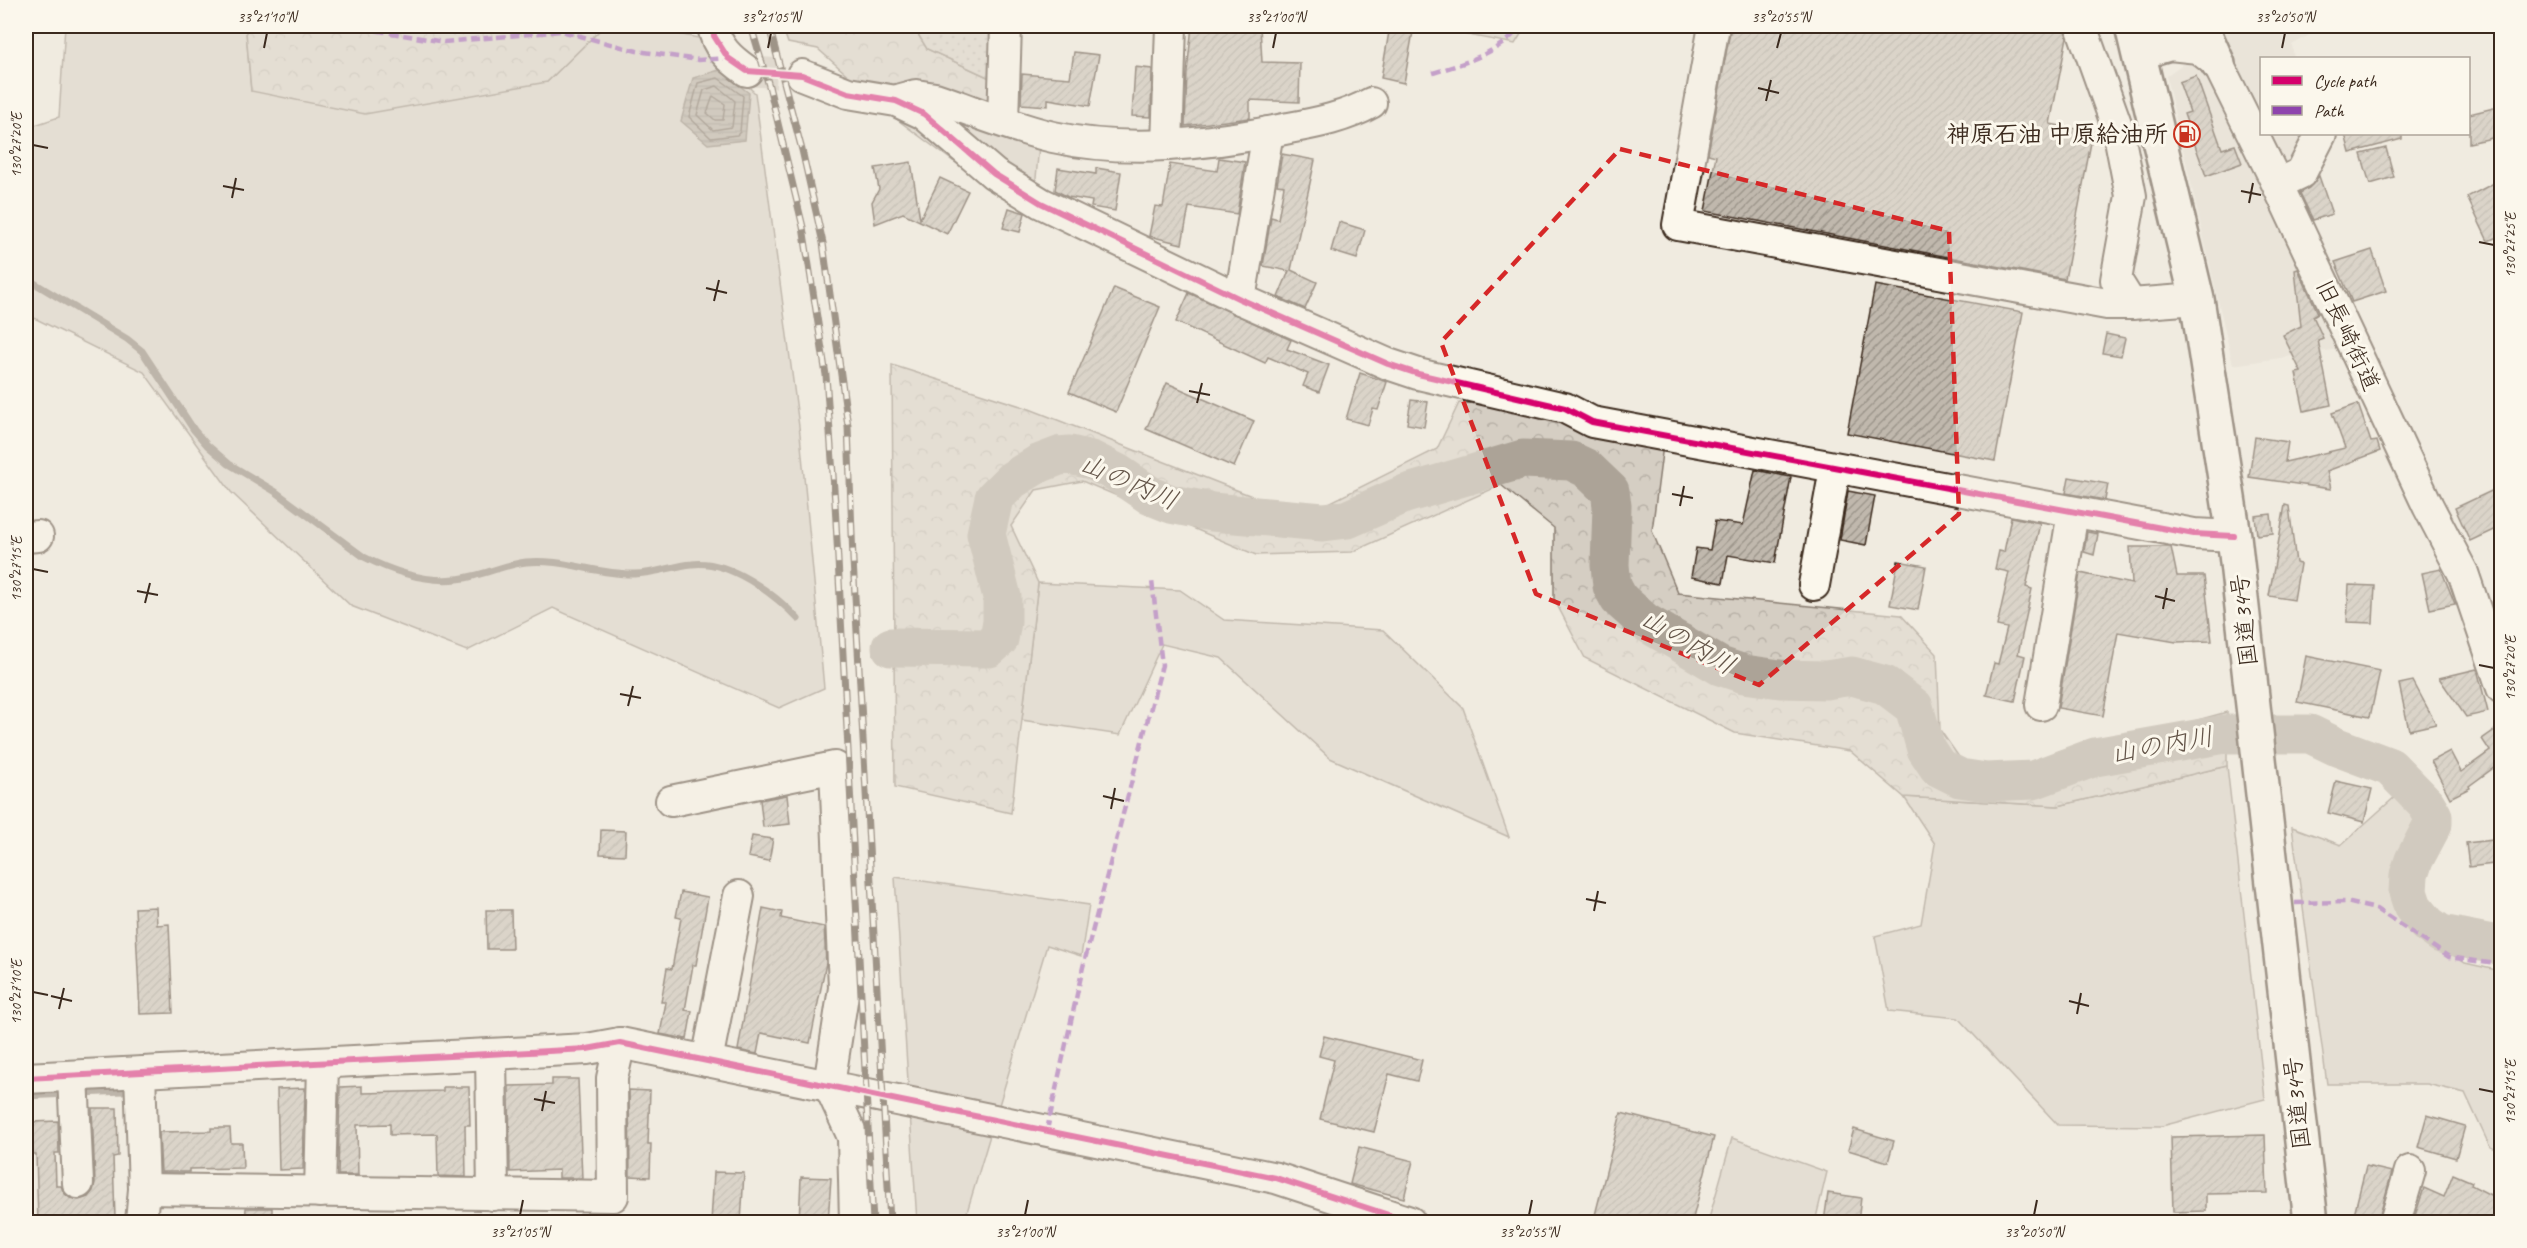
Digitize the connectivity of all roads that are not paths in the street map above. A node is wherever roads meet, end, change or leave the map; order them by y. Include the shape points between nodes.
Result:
1 (713, 26) edge
2 (1006, 26) edge
3 (1171, 26) edge
4 (1714, 26) edge
5 (2081, 26) edge
6 (2201, 26) edge
7 (2135, 40) edge
8 (2218, 64) junction
9 (747, 71) tunnel mouth
10 (802, 75) tunnel mouth
11 (896, 101) junction
12 (1371, 103) dead end
13 (1003, 121) junction
14 (1268, 132) junction
15 (2320, 135) edge
16 (1167, 145) junction
17 (2278, 184) junction
18 (1240, 299) junction
19 (2197, 299) junction
20 (2131, 304) junction
21 (1836, 469) junction
22 (2073, 513) junction
23 (2234, 537) junction
24 (1814, 585) dead end
25 (2502, 688) edge
26 (2041, 705) dead end
27 (671, 801) dead end
28 (739, 896) dead end
29 (620, 1043) junction
30 (491, 1054) junction
31 (707, 1060) junction
32 (323, 1063) junction
33 (140, 1073) junction
34 (72, 1076) junction
35 (26, 1078) edge
36 (829, 1085) junction
37 (2410, 1171) dead end
38 (78, 1183) dead end
39 (144, 1189) junction
40 (320, 1192) junction
41 (493, 1195) junction
42 (1342, 1212) edge
43 (141, 1222) edge
44 (855, 1222) edge
45 (1410, 1222) edge
46 (2311, 1222) edge
47 (2395, 1222) edge

1 - 9 street via 714,36 728,58
2 - 13 street
3 - 16 street
4 - 20 street via 1678,225 2107,304
5 - 20 street via 2118,129 2131,196 2116,280
6 - 8 highway
7 - 8 street, 旧長崎街道 via 2198,48
7 - 19 highway, 国道34号
8 - 17 street, 旧長崎街道
10 - 11 street via 848,93
11 - 13 street via 916,95 935,98
11 - 18 street via 924,114 994,174 1041,203
12 - 14 street via 1336,117
13 - 16 street via 1052,136 1104,145
14 - 16 street
14 - 18 street
15 - 17 street via 2301,173
17 - 25 street, 旧長崎街道 via 2463,573
18 - 21 street via 1418,374 1565,408 1592,423
19 - 20 street
19 - 23 highway, 国道34号
21 - 22 street
21 - 24 street
22 - 23 street
22 - 26 street
23 - 46 highway, 国道34号
27 - 36 street via 835,767 844,988
28 - 31 street
29 - 30 street via 587,1049
29 - 31 street
29 - 41 street via 612,1078 613,1196
30 - 32 street
30 - 41 street
31 - 36 street
32 - 33 street
32 - 40 street
33 - 34 street
33 - 39 street
34 - 35 street
34 - 38 street
36 - 42 street via 1276,1178
36 - 44 street via 853,1137
37 - 47 street
39 - 40 street
39 - 43 street
40 - 41 street
42 - 45 street

